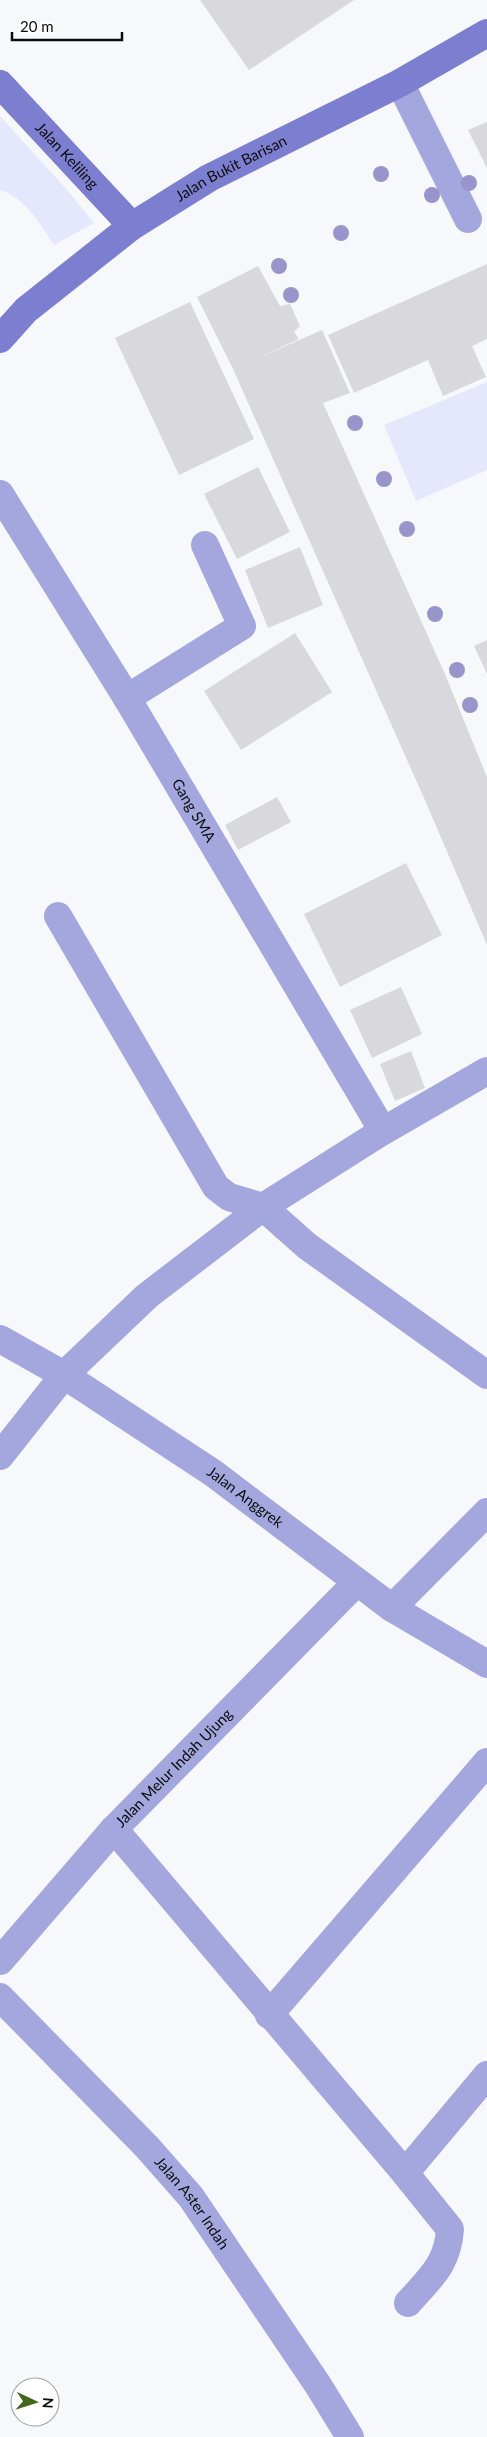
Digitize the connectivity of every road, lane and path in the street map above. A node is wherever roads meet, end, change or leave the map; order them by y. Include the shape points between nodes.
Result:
1 (487, 33) edge
2 (400, 83) junction
3 (0, 84) edge
4 (468, 219) dead end
5 (132, 226) junction
6 (0, 339) edge
7 (0, 494) edge
8 (205, 545) dead end
9 (127, 698) junction
10 (58, 916) dead end
11 (487, 1071) edge
12 (384, 1130) junction
13 (263, 1207) junction
14 (0, 1339) edge
15 (64, 1375) junction
16 (487, 1375) edge
17 (0, 1456) edge
18 (487, 1512) edge
19 (357, 1582) junction
20 (392, 1608) junction
21 (487, 1664) edge
22 (487, 1762) edge
23 (114, 1829) junction
24 (0, 1961) edge
25 (0, 1997) edge
26 (270, 2015) junction
27 (487, 2076) edge
28 (404, 2172) junction
29 (408, 2303) dead end
30 (350, 2437) edge

1 - 2 main road, Jalan Bukit Barisan
2 - 4 street
2 - 5 main road, Jalan Bukit Barisan via 209,178
3 - 5 main road, Jalan Keliling
5 - 6 main road, Jalan Bukit Barisan via 26,310
7 - 9 street, Gang SMA
8 - 9 street via 242,626
9 - 12 street, Gang SMA
10 - 13 street via 216,1187 228,1197
11 - 12 street
12 - 13 street
13 - 15 street via 147,1296
13 - 16 street via 308,1246
14 - 15 street, Jalan Anggrek
15 - 17 street
15 - 19 street, Jalan Anggrek via 213,1473
18 - 20 street
19 - 20 street, Jalan Anggrek
19 - 23 street, Jalan Melur Indah Ujung
20 - 21 street, Jalan Anggrek
22 - 26 street
23 - 24 street, Jalan Melur Indah Ujung
23 - 26 street
25 - 30 street, Jalan Aster Indah via 147,2147 191,2197
26 - 28 street
27 - 28 street
28 - 29 street via 450,2229 449,2246 442,2263

